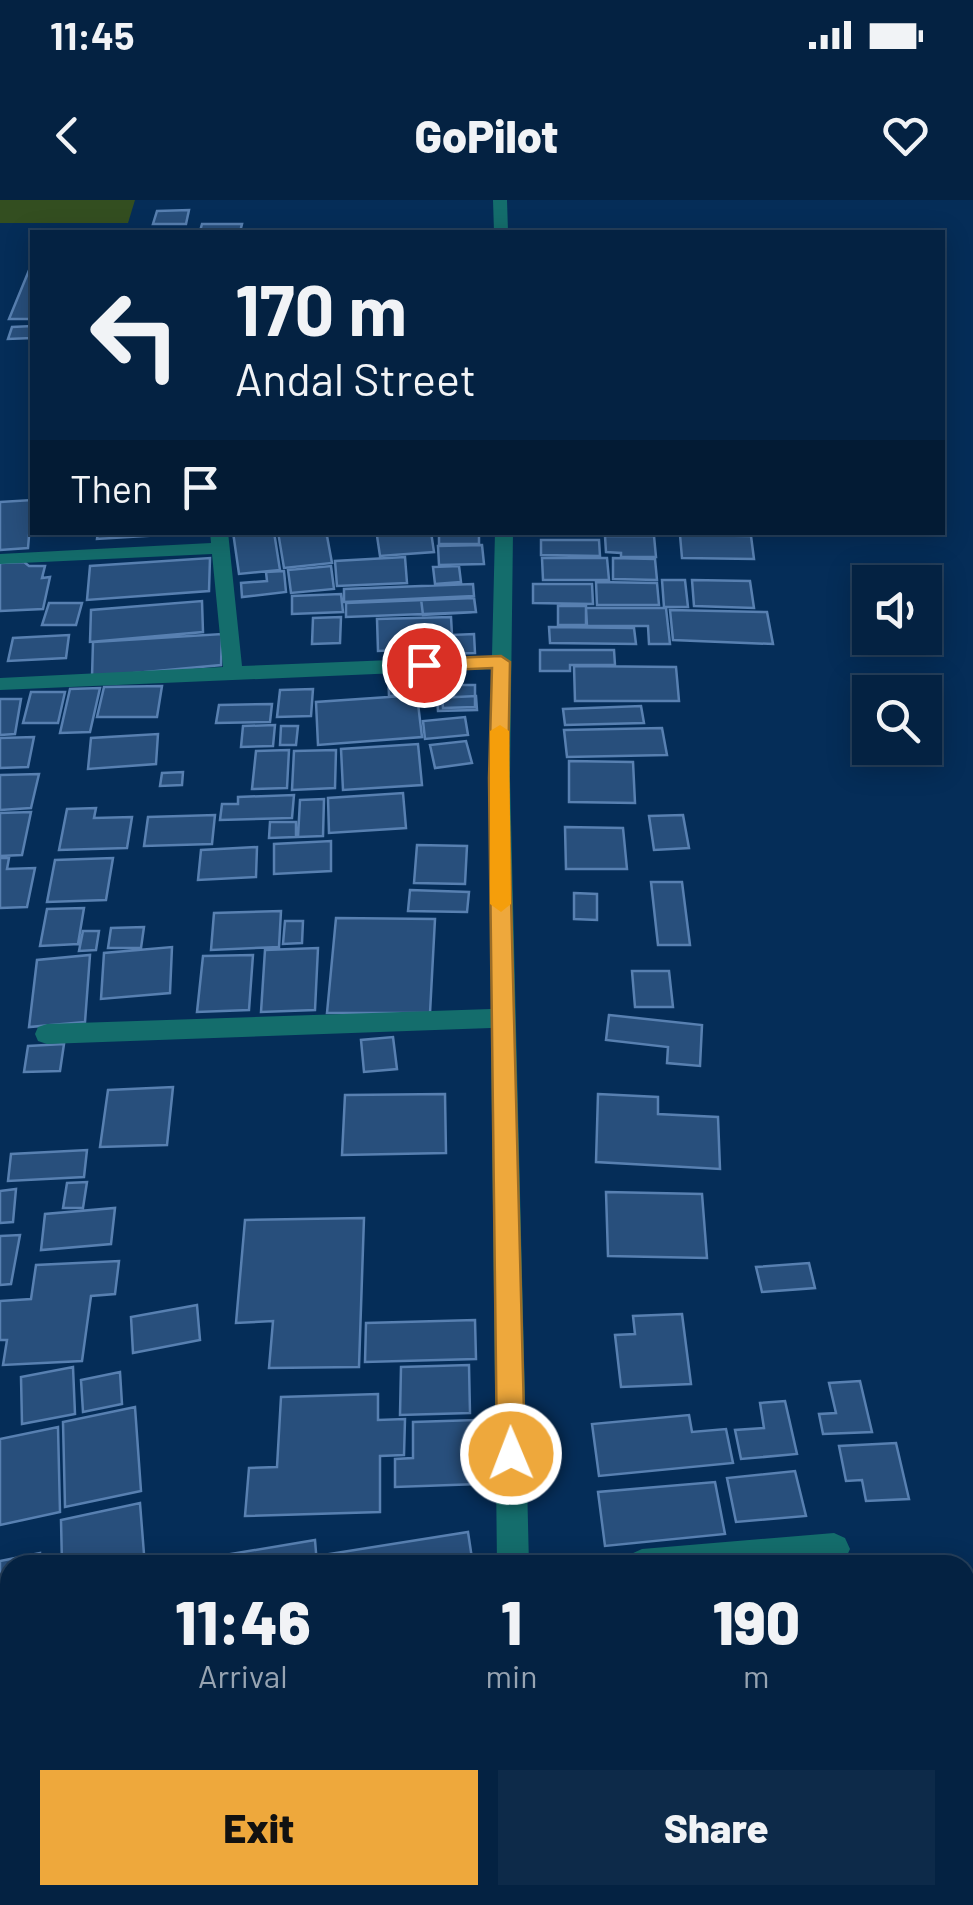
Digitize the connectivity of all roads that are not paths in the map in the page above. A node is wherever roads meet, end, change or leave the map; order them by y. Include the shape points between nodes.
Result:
1 (500, 200) edge
2 (500, 230) edge
3 (504, 535) edge
4 (219, 540) edge
5 (0, 558) edge
6 (501, 662) junction
7 (233, 672) junction
8 (0, 684) edge
9 (502, 1018) junction
10 (47, 1034) dead end
11 (834, 1548) dead end
12 (513, 1555) edge
13 (755, 1555) edge

1 - 2 street
3 - 6 street
4 - 5 street
4 - 7 street
6 - 7 street
6 - 9 street
7 - 8 street
9 - 10 street
9 - 12 street
11 - 13 street

